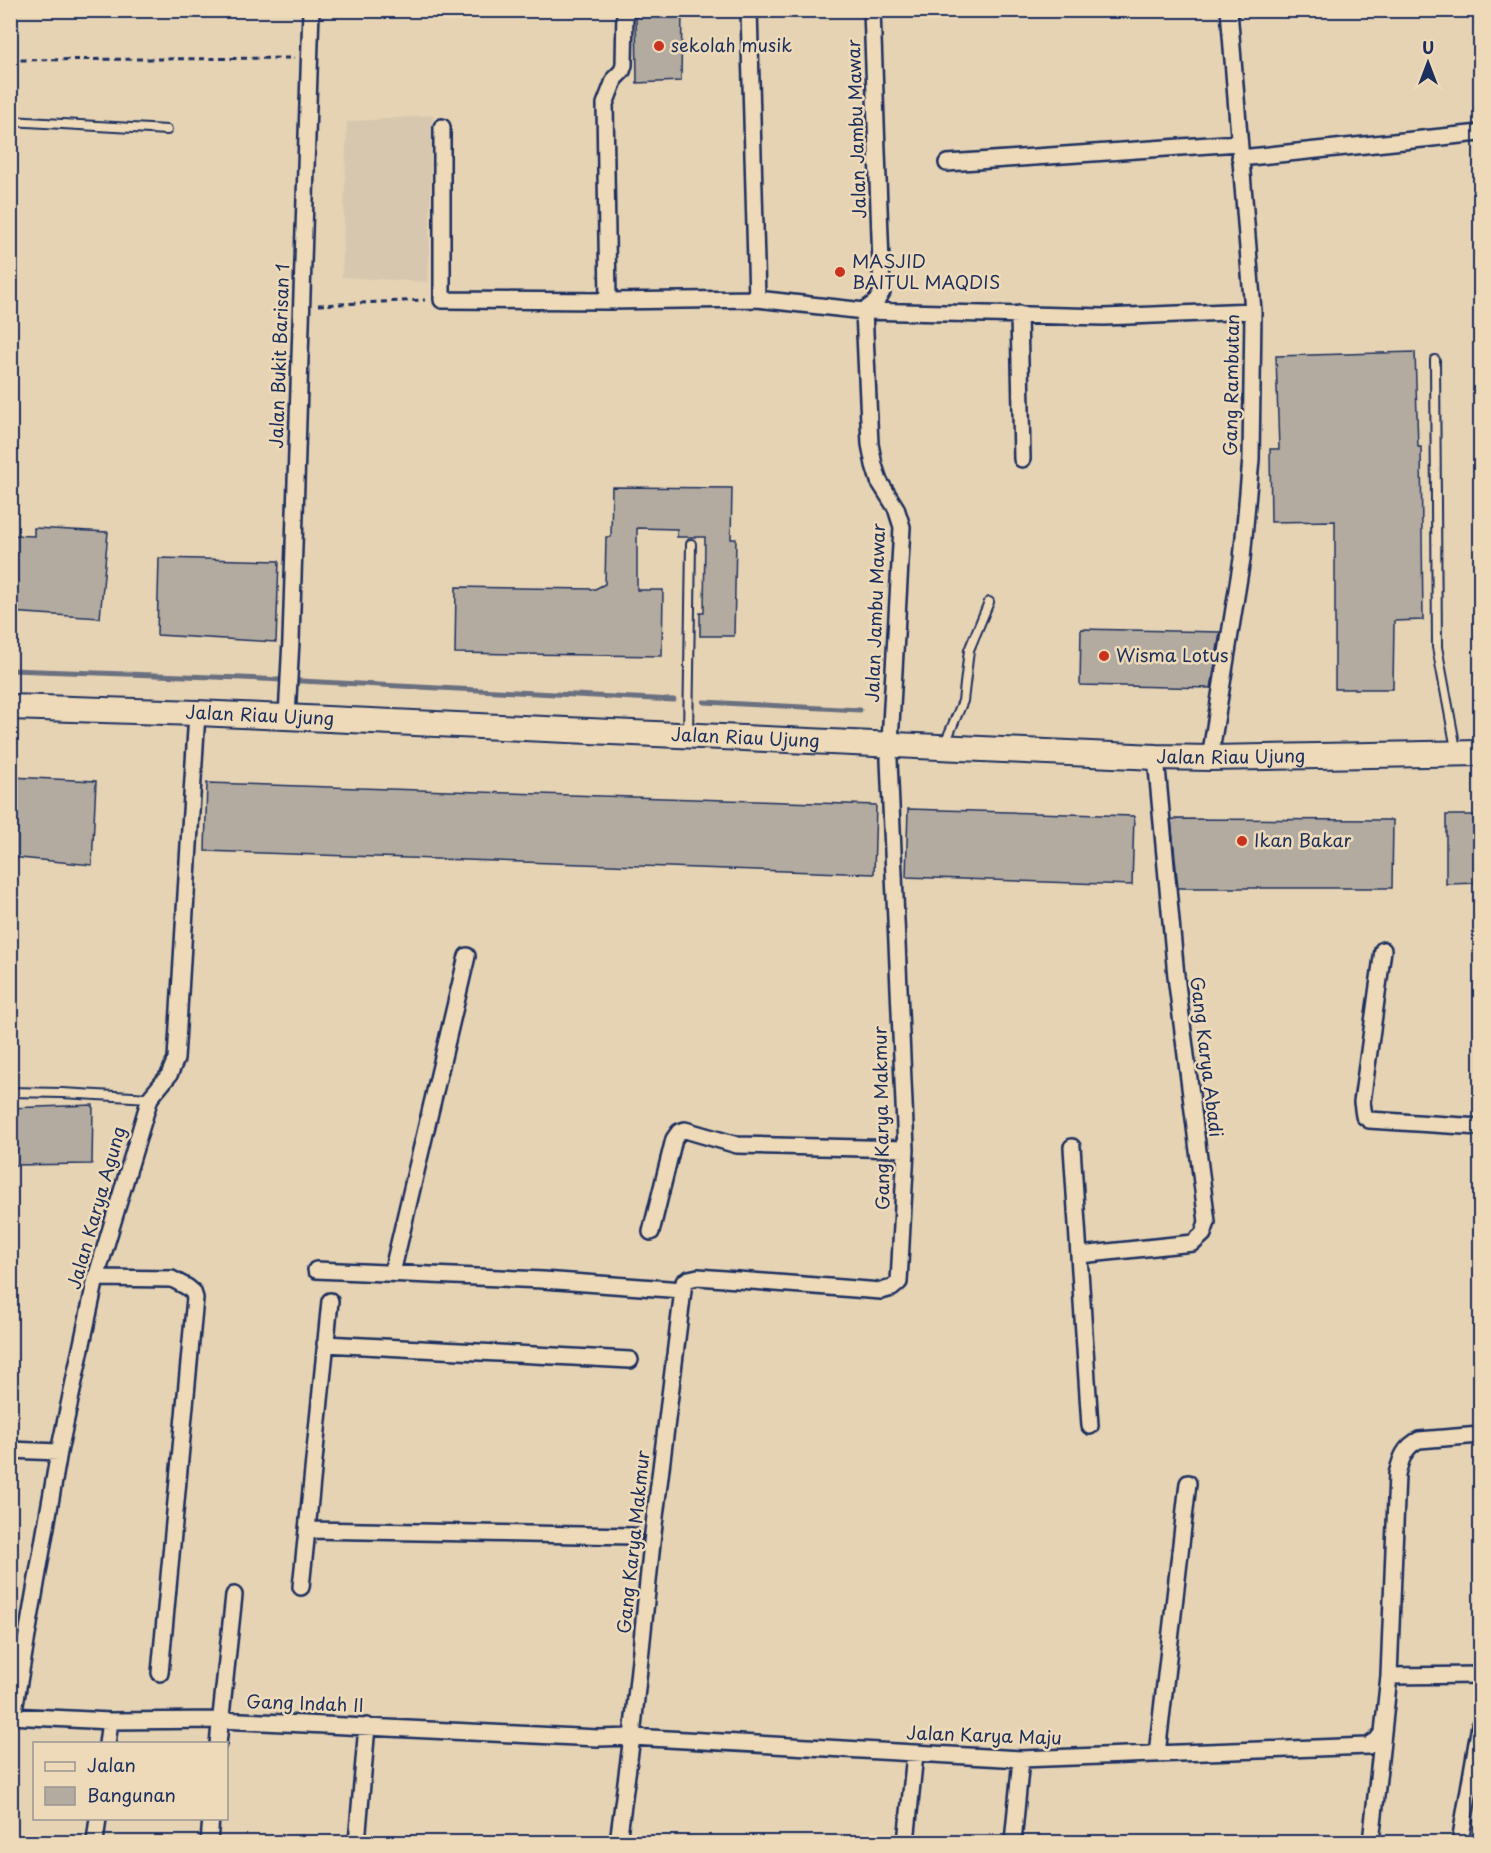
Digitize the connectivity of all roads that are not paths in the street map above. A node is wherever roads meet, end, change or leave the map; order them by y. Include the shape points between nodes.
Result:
1 (311, 10) edge
2 (625, 10) edge
3 (749, 10) edge
4 (872, 10) edge
5 (1233, 11) edge
6 (10, 121) edge
7 (442, 127) dead end
8 (167, 130) dead end
9 (1480, 133) edge
10 (1240, 151) junction
11 (947, 163) dead end
12 (757, 299) junction
13 (608, 301) junction
14 (864, 311) junction
15 (1253, 311) junction
16 (1019, 314) junction
17 (1435, 360) dead end
18 (1022, 459) dead end
19 (691, 544) dead end
20 (989, 602) dead end
21 (10, 707) edge
22 (288, 710) junction
23 (197, 713) junction
24 (688, 735) junction
25 (891, 744) junction
26 (944, 747) junction
27 (1469, 753) edge
28 (1156, 757) junction
29 (1210, 758) junction
30 (1383, 950) dead end
31 (467, 956) dead end
32 (10, 1092) edge
33 (150, 1098) junction
34 (1480, 1127) edge
35 (1072, 1147) dead end
36 (906, 1149) junction
37 (651, 1232) dead end
38 (1080, 1255) junction
39 (316, 1270) dead end
40 (392, 1273) junction
41 (96, 1278) junction
42 (683, 1290) junction
43 (330, 1301) dead end
44 (325, 1344) junction
45 (630, 1360) dead end
46 (1090, 1426) dead end
47 (1480, 1435) edge
48 (10, 1450) edge
49 (59, 1452) junction
50 (1188, 1483) dead end
51 (307, 1530) junction
52 (653, 1533) junction
53 (633, 1536) joint
54 (301, 1587) dead end
55 (234, 1595) dead end
56 (160, 1673) dead end
57 (1480, 1675) edge
58 (1389, 1676) junction
59 (11, 1716) edge
60 (220, 1720) junction
61 (110, 1721) junction
62 (1480, 1725) edge
63 (367, 1726) junction
64 (1383, 1732) junction
65 (633, 1737) junction
66 (598, 1738) joint
67 (107, 1742) edge
68 (218, 1742) edge
69 (915, 1754) junction
70 (1157, 1754) junction
71 (1021, 1759) junction
72 (98, 1820) edge
73 (211, 1820) edge
74 (95, 1842) edge
75 (209, 1842) edge
76 (357, 1842) edge
77 (618, 1842) edge
78 (906, 1842) edge
79 (1013, 1842) edge
80 (1371, 1842) edge
81 (1460, 1842) edge

1 - 22 street, Jalan Bukit Barisan 1
2 - 13 street via 624,65 605,104
3 - 12 street
4 - 14 street, Jalan Jambu Mawar via 882,292
5 - 10 street, Gang Rambutan
6 - 8 lane
7 - 13 street via 442,300
9 - 10 street
10 - 11 street
10 - 15 street, Gang Rambutan
12 - 13 street
12 - 14 street
14 - 16 street
14 - 25 street, Jalan Jambu Mawar via 870,444 879,482 896,508 902,527
15 - 16 street via 1104,317
15 - 29 street, Gang Rambutan via 1251,459 1242,559
16 - 18 street
17 - 27 lane via 1437,647
19 - 24 lane
20 - 26 lane via 969,650 963,701
21 - 23 main road, Jalan Riau Ujung
22 - 23 main road, Jalan Riau Ujung
22 - 24 main road, Jalan Riau Ujung
23 - 33 street, Jalan Karya Agung via 176,1059
24 - 25 main road, Jalan Riau Ujung
25 - 26 main road, Jalan Riau Ujung
25 - 36 street, Gang Karya Makmur
26 - 28 main road, Jalan Riau Ujung
27 - 29 main road, Jalan Riau Ujung
28 - 29 main road, Jalan Riau Ujung
28 - 38 street, Gang Karya Abadi via 1176,976 1207,1222 1203,1234 1192,1243
30 - 34 street via 1362,1101 1364,1116 1369,1120
31 - 40 street
32 - 33 lane
33 - 41 street, Jalan Karya Agung
35 - 38 street
36 - 37 street via 737,1145 685,1130 674,1139
36 - 42 street, Gang Karya Makmur via 901,1267 899,1281 892,1288 881,1291 698,1277 684,1282
38 - 46 street
39 - 40 street
40 - 42 street
41 - 49 street, Jalan Karya Agung
41 - 56 street via 172,1279 187,1287 195,1298
42 - 52 street, Gang Karya Makmur
43 - 44 street
44 - 45 street
44 - 51 street
47 - 58 street via 1419,1440 1410,1445 1401,1460 1397,1474
48 - 49 street
49 - 59 street, Jalan Karya Agung
50 - 70 street
51 - 53 street
51 - 54 street
52 - 53 lane
52 - 65 street, Gang Karya Makmur
55 - 60 street
57 - 58 street
58 - 64 street
59 - 61 street, Gang Indah II
60 - 61 street, Gang Indah II
60 - 63 street, Gang Indah II
60 - 68 street
61 - 67 street
62 - 81 street
63 - 66 street, Gang Indah II
63 - 76 street
64 - 70 street, Jalan Karya Maju via 1368,1746
64 - 80 street
65 - 66 street, Jalan Karya Maju
65 - 69 street, Jalan Karya Maju
65 - 77 street, Gang Karya Makmur
69 - 71 street, Jalan Karya Maju
69 - 78 street
70 - 71 street, Jalan Karya Maju
71 - 79 street
72 - 74 street
73 - 75 street

